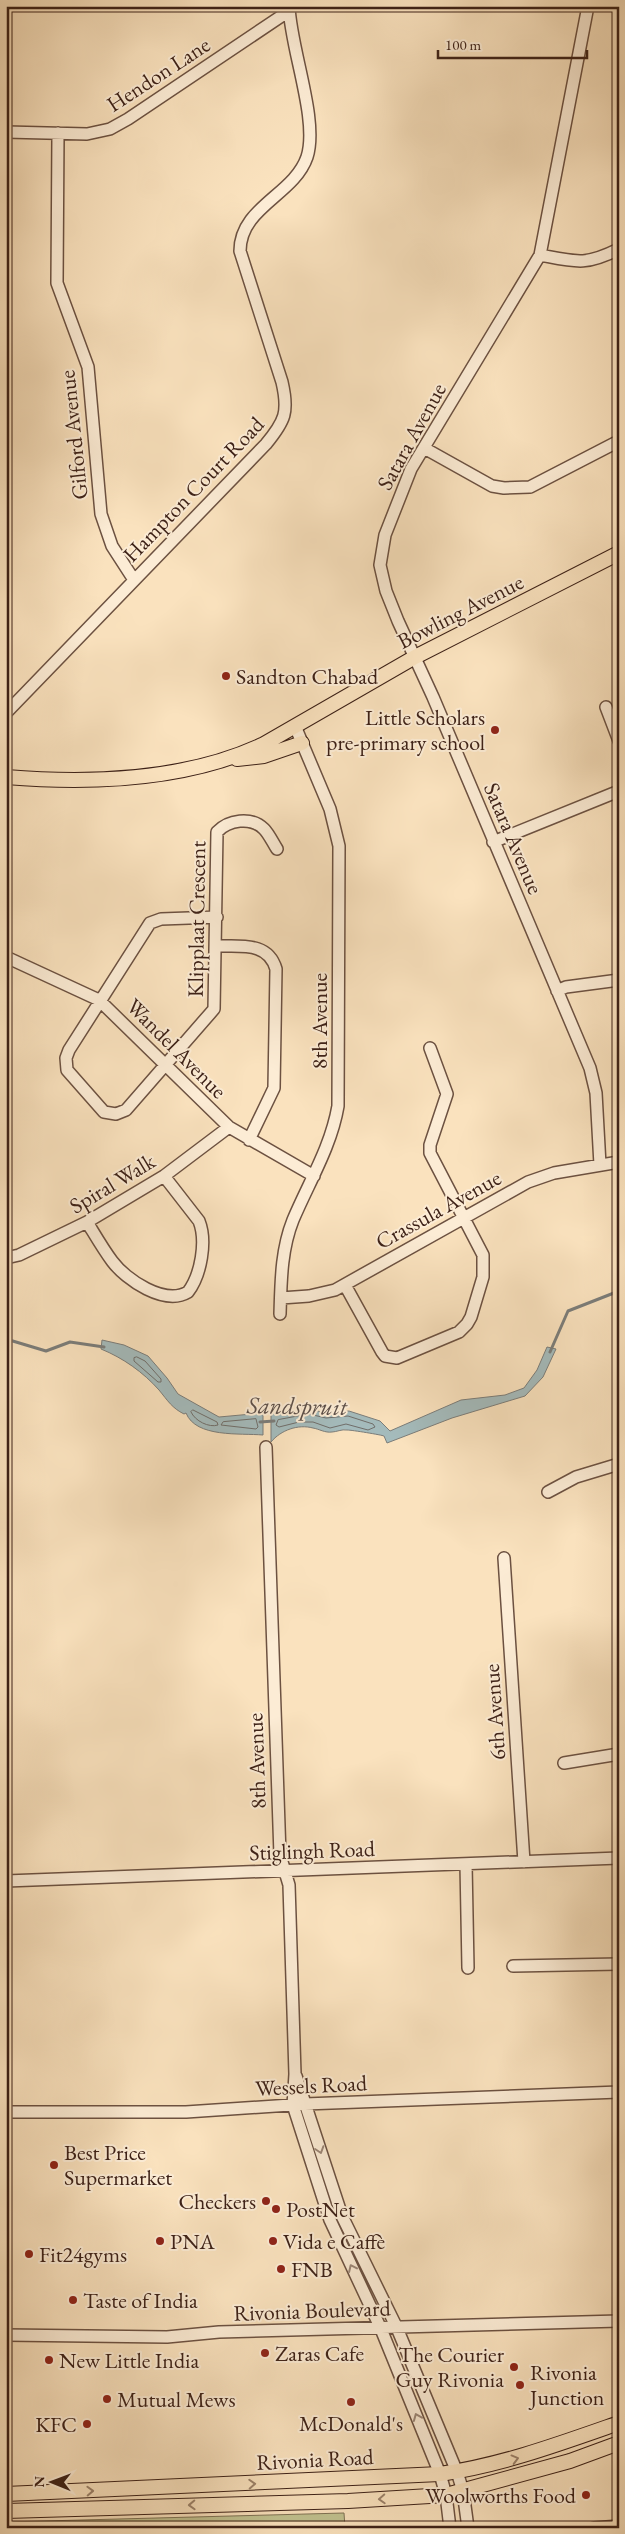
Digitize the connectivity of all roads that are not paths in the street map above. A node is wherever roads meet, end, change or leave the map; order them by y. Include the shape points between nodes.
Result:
1 (588, 6) edge
2 (289, 9) edge
3 (6, 132) edge
4 (58, 133) junction
5 (619, 249) edge
6 (540, 255) junction
7 (619, 441) edge
8 (424, 448) junction
9 (619, 553) edge
10 (134, 580) junction
11 (415, 657) junction
12 (606, 707) dead end
13 (6, 713) edge
14 (295, 726) junction
15 (619, 741) edge
16 (302, 744) junction
17 (224, 759) junction
18 (6, 777) edge
19 (619, 791) edge
20 (493, 842) junction
21 (277, 849) dead end
22 (217, 917) junction
23 (217, 946) junction
24 (6, 957) edge
25 (619, 980) edge
26 (557, 991) junction
27 (99, 1000) junction
28 (430, 1048) dead end
29 (166, 1064) junction
30 (229, 1127) junction
31 (249, 1140) junction
32 (619, 1162) edge
33 (600, 1165) junction
34 (164, 1176) junction
35 (314, 1176) junction
36 (464, 1217) junction
37 (87, 1222) junction
38 (6, 1258) edge
39 (345, 1285) junction
40 (281, 1298) junction
41 (280, 1314) dead end
42 (266, 1447) dead end
43 (619, 1464) edge
44 (548, 1492) dead end
45 (504, 1558) dead end
46 (619, 1754) edge
47 (564, 1763) dead end
48 (619, 1858) edge
49 (524, 1862) junction
50 (466, 1864) junction
51 (285, 1871) junction
52 (6, 1881) edge
53 (619, 1964) edge
54 (513, 1966) dead end
55 (468, 1968) dead end
56 (619, 2092) edge
57 (299, 2104) junction
58 (6, 2112) edge
59 (342, 2216) junction
60 (330, 2220) junction
61 (619, 2321) edge
62 (397, 2328) junction
63 (381, 2329) junction
64 (6, 2335) edge
65 (619, 2423) edge
66 (619, 2443) edge
67 (457, 2472) junction
68 (440, 2474) junction
69 (463, 2491) junction
70 (6, 2494) edge
71 (446, 2495) junction
72 (6, 2511) edge
73 (619, 2526) edge
74 (450, 2528) edge
75 (468, 2528) edge
76 (594, 2528) edge

1 - 6 street, Satara Avenue
2 - 4 street, Hendon Lane via 116,126 88,134
2 - 10 street, Hampton Court Road via 309,130 307,157 301,170 254,215 244,229 240,251 282,382 286,400 283,420 266,444
3 - 4 street, Hendon Lane
4 - 10 street, Gilford Avenue via 56,283 88,367 101,514 112,546
5 - 6 street via 597,260 582,262
6 - 8 street, Satara Avenue
7 - 8 street via 530,487 517,488 492,486
8 - 11 street, Satara Avenue via 402,488 385,535 380,565 386,590
9 - 11 main road, Bowling Avenue
10 - 13 street, Hampton Court Road
11 - 14 main road, Bowling Avenue
11 - 20 street, Satara Avenue
12 - 15 street
14 - 16 street, 8th Avenue
14 - 17 main road, Bowling Avenue via 254,748
16 - 17 main road via 255,758
16 - 35 street, 8th Avenue via 333,819 340,869 338,1106 334,1126
17 - 18 main road, Bowling Avenue via 181,770 132,776 77,779
19 - 20 street
20 - 26 street, Satara Avenue
21 - 22 street, Klipplaat Crescent via 264,829 248,821 227,824 217,832
22 - 23 street, Klipplaat Crescent
22 - 27 street via 160,919 150,924
23 - 29 street, Klipplaat Crescent via 214,1009
23 - 31 street via 262,949 276,969 274,1088
24 - 27 street, Wandel Avenue
25 - 26 street
26 - 33 street, Satara Avenue via 590,1068 596,1094
27 - 29 street, Wandel Avenue
27 - 29 street, Klipplaat Crescent via 69,1050 66,1065 70,1074 104,1112 116,1114 126,1110
28 - 36 street via 448,1094 430,1153
29 - 30 street, Wandel Avenue
30 - 31 street, Wandel Avenue
30 - 34 street, Spiral Walk
31 - 35 street, Wandel Avenue
32 - 33 street, Crassula Avenue
33 - 36 street, Crassula Avenue via 554,1173 528,1182
34 - 37 street, Spiral Walk
34 - 37 street via 202,1229 203,1248 188,1292 176,1297 154,1293 144,1287 117,1267
35 - 40 street, 8th Avenue via 293,1221 283,1256
36 - 39 street, Crassula Avenue
36 - 39 street via 482,1255 484,1269 471,1317 459,1332 397,1358 385,1356
37 - 38 street, Spiral Walk via 20,1255
39 - 40 street, Crassula Avenue via 309,1296
40 - 41 street, 8th Avenue
42 - 51 street, 8th Avenue via 280,1855
43 - 44 street via 576,1477
45 - 49 street, 6th Avenue
46 - 47 street
48 - 49 street, Stiglingh Road
49 - 50 street, Stiglingh Road
50 - 51 street, Stiglingh Road
50 - 55 street
51 - 52 street, Stiglingh Road
51 - 57 street, 8th Avenue via 289,1885 295,2074
53 - 54 street
56 - 57 street, Wessels Road
57 - 58 street, Wessels Road via 186,2112
57 -> 59 street
57 - 60 street
59 - 60 street
59 - 62 street
63 -> 60 street
61 - 62 street, Rivonia Boulevard
62 - 63 street, Rivonia Boulevard
62 - 67 street
63 - 64 street, Rivonia Boulevard via 219,2332 167,2337
68 -> 63 street
67 -> 65 main road, Rivonia Road via 527,2456
66 - 69 main road, Rivonia Road via 570,2461
67 - 68 main road, Rivonia Road
67 - 69 street
70 -> 68 main road, Rivonia Road
68 - 71 street
69 - 71 main road, Rivonia Road
69 - 75 street
71 -> 72 main road, Rivonia Road
71 - 74 street
73 - 76 street

